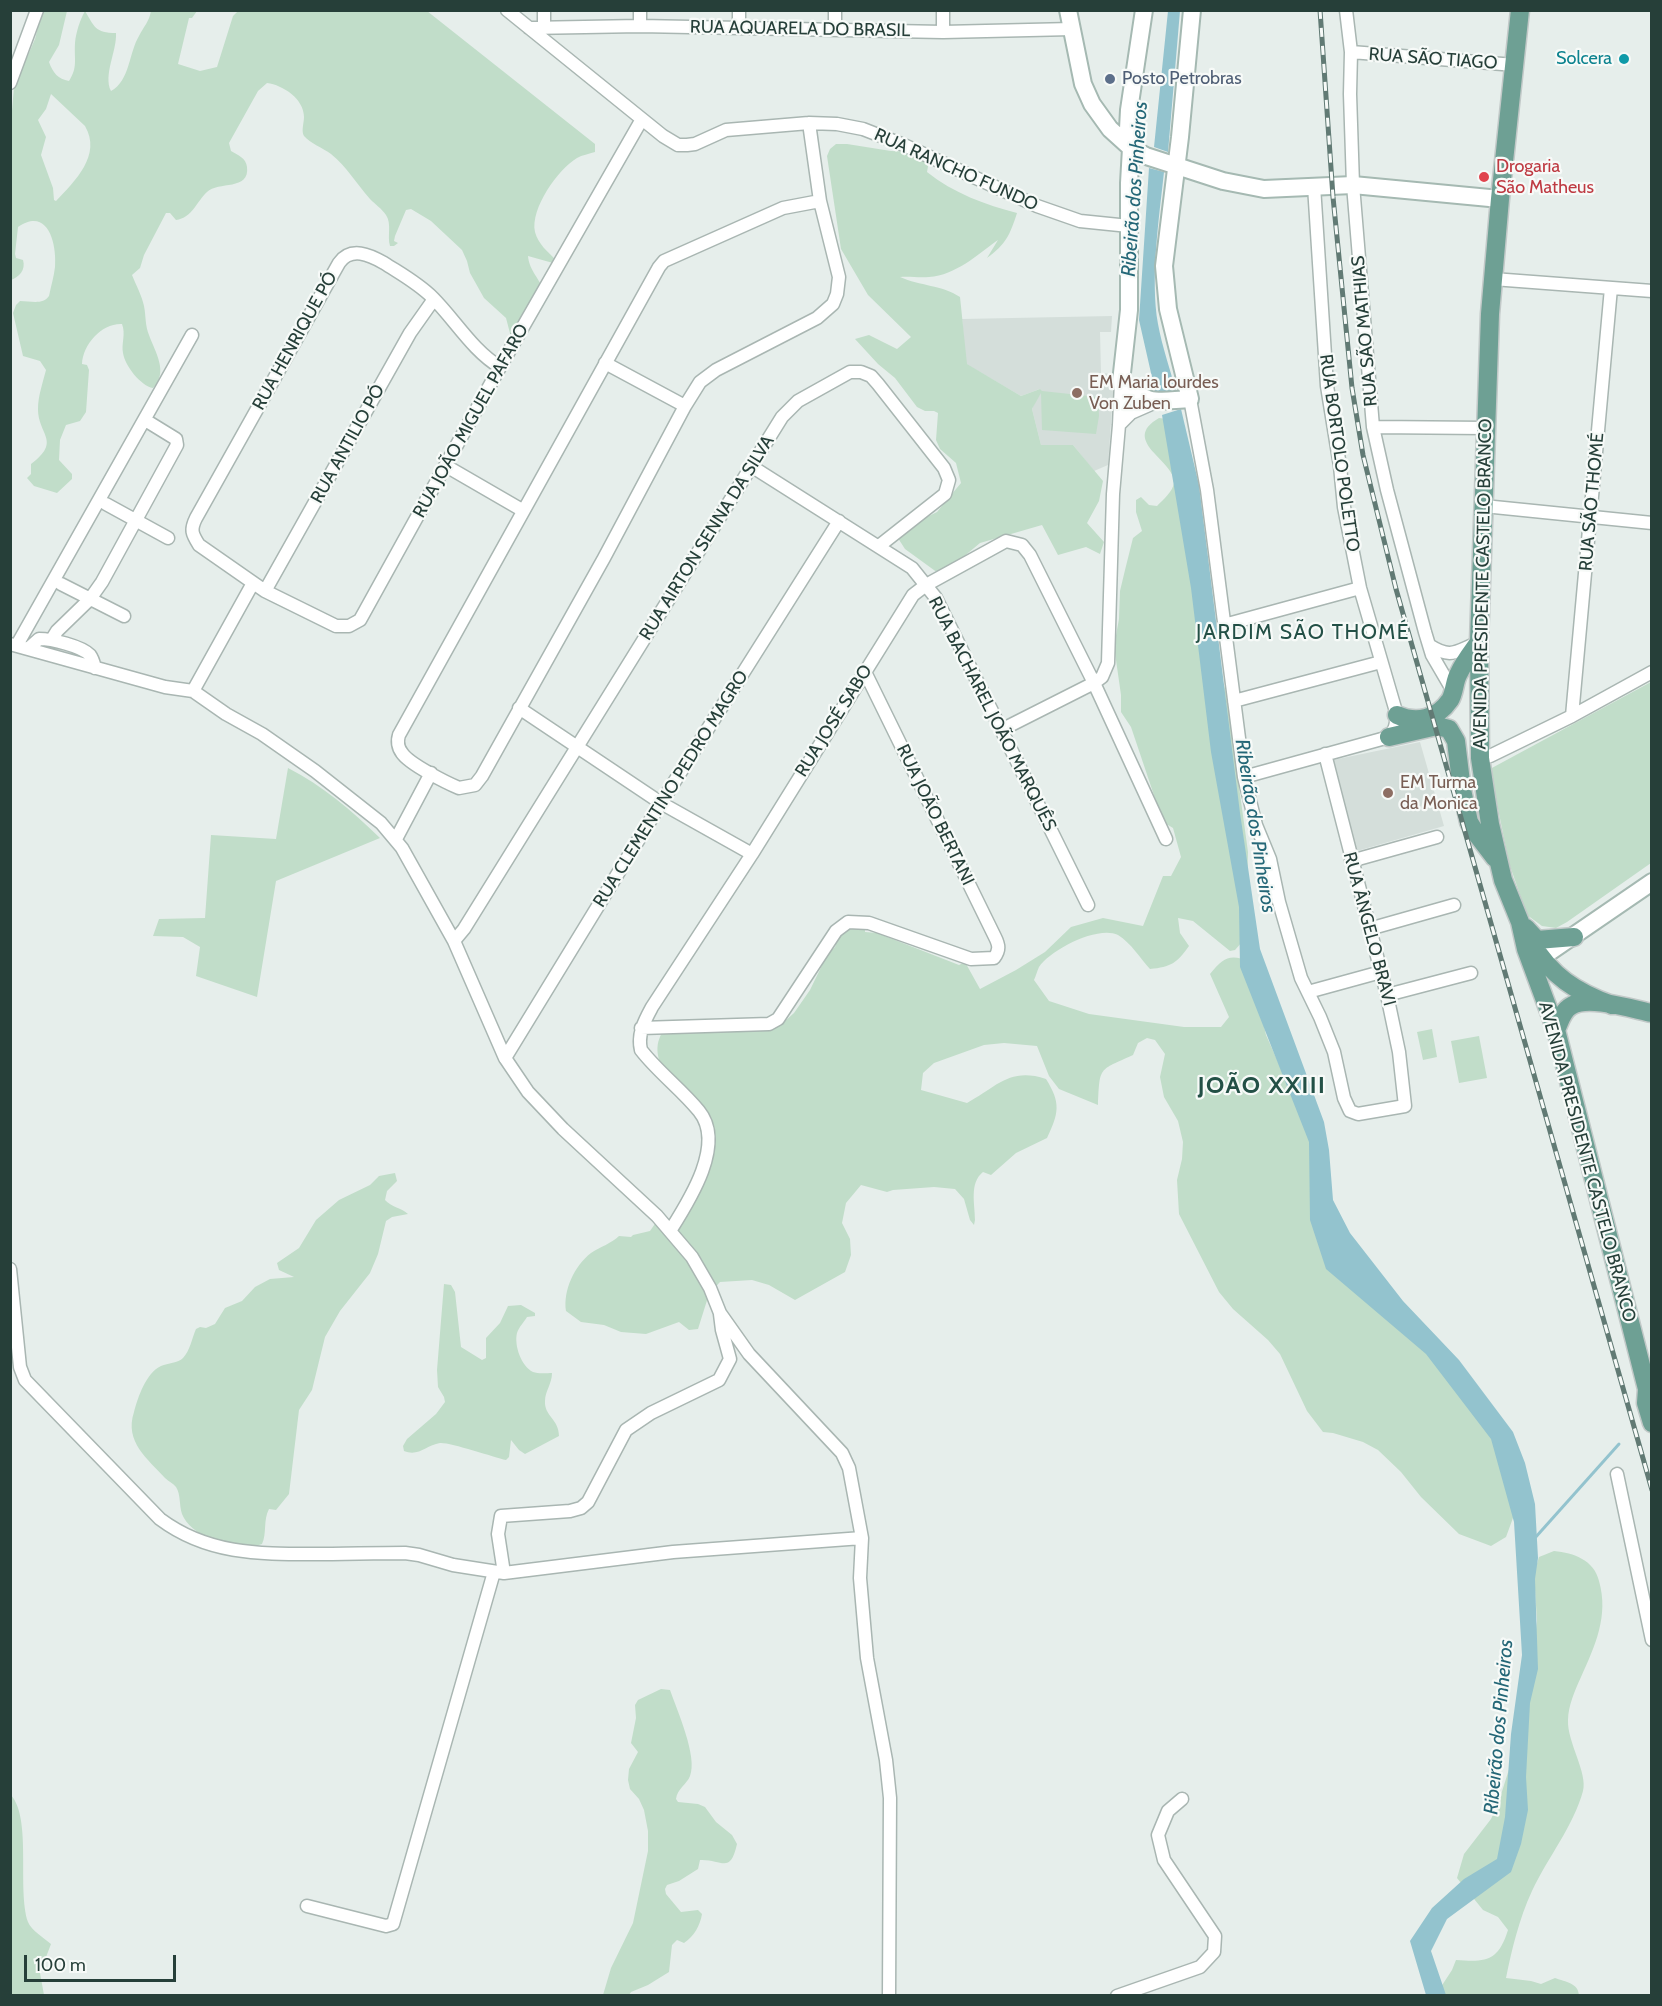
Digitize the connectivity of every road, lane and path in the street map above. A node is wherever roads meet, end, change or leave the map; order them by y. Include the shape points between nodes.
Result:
1 (37, 10) edge
2 (507, 10) edge
3 (544, 10) edge
4 (640, 10) edge
5 (739, 10) edge
6 (835, 10) edge
7 (943, 10) edge
8 (1068, 10) edge
9 (1144, 10) edge
10 (1192, 10) edge
11 (1346, 10) edge
12 (1520, 10) edge
13 (544, 26) junction
14 (640, 26) junction
15 (529, 28) junction
16 (739, 28) junction
17 (835, 29) junction
18 (1072, 29) junction
19 (943, 32) junction
20 (1351, 52) junction
21 (1515, 65) junction
22 (10, 83) edge
23 (642, 119) junction
24 (809, 123) junction
25 (1139, 152) junction
26 (1171, 165) junction
27 (1353, 185) junction
28 (1314, 186) junction
29 (1500, 199) junction
30 (820, 201) junction
31 (1129, 226) junction
32 (1493, 279) junction
33 (1611, 288) junction
34 (1652, 291) edge
35 (434, 299) junction
36 (192, 335) dead end
37 (605, 363) junction
38 (500, 368) junction
39 (1121, 382) junction
40 (1184, 399) junction
41 (1156, 402) junction
42 (685, 406) junction
43 (150, 423) dead end
44 (1119, 425) junction
45 (1373, 427) junction
46 (1486, 428) junction
47 (446, 466) junction
48 (751, 466) junction
49 (105, 504) dead end
50 (1484, 506) junction
51 (522, 510) junction
52 (1591, 516) junction
53 (137, 521) junction
54 (839, 521) junction
55 (1652, 523) edge
56 (168, 538) dead end
57 (879, 546) junction
58 (253, 583) junction
59 (61, 584) dead end
60 (926, 585) junction
61 (1360, 588) junction
62 (265, 591) junction
63 (90, 599) junction
64 (124, 616) dead end
65 (1224, 625) junction
66 (52, 639) junction
67 (1479, 642) junction
68 (1429, 645) junction
69 (19, 646) edge
70 (1381, 662) junction
71 (95, 668) junction
72 (865, 672) junction
73 (1652, 672) edge
74 (1094, 683) junction
75 (193, 691) junction
76 (1454, 691) junction
77 (1234, 701) junction
78 (519, 708) junction
79 (1397, 715) junction
80 (1572, 716) junction
81 (1001, 730) junction
82 (1389, 737) junction
83 (577, 747) junction
84 (1325, 754) junction
85 (1480, 758) junction
86 (431, 773) junction
87 (1244, 777) junction
88 (661, 803) junction
89 (1437, 837) dead end
90 (396, 839) junction
91 (1166, 839) dead end
92 (752, 854) junction
93 (1351, 861) junction
94 (1499, 864) junction
95 (1652, 882) edge
96 (1088, 905) dead end
97 (1454, 905) dead end
98 (1520, 922) junction
99 (1369, 929) junction
100 (1574, 937) junction
101 (454, 941) junction
102 (1533, 954) junction
103 (1381, 972) junction
104 (1471, 973) dead end
105 (1563, 980) junction
106 (1308, 992) junction
107 (1387, 994) junction
108 (1612, 1005) junction
109 (1652, 1013) edge
110 (641, 1028) junction
111 (1556, 1030) junction
112 (505, 1058) junction
113 (670, 1231) junction
114 (10, 1269) edge
115 (720, 1313) junction
116 (1649, 1403) edge
117 (1617, 1474) dead end
118 (862, 1538) junction
119 (499, 1572) junction
120 (1652, 1640) edge
121 (1182, 1799) dead end
122 (308, 1906) dead end
123 (889, 1995) edge
124 (1117, 1995) edge

1 - 22 street
2 - 15 street, RUA RANCHO FUNDO
3 - 13 street
4 - 14 street
5 - 16 street
6 - 17 street
7 - 19 street
8 - 18 street
9 - 25 street via 1128,129
10 - 26 street via 1180,137
11 - 20 street, RUA SÃO MATHIAS
12 - 21 main road, AVENIDA PRESIDENTE CASTELO BRANCO
13 - 14 street, RUA AQUARELA DO BRASIL
13 - 15 street, RUA AQUARELA DO BRASIL
14 - 16 street, RUA AQUARELA DO BRASIL
15 - 23 street, RUA RANCHO FUNDO
16 - 17 street, RUA AQUARELA DO BRASIL
17 - 19 street, RUA AQUARELA DO BRASIL
18 - 19 street, RUA AQUARELA DO BRASIL
18 - 25 street via 1083,84 1092,104 1110,129
20 - 21 street, RUA SÃO TIAGO
20 - 27 street, RUA SÃO MATHIAS
21 - 29 main road, AVENIDA PRESIDENTE CASTELO BRANCO
23 - 24 street, RUA RANCHO FUNDO via 678,145 695,144 726,130
23 - 38 street, RUA JOÃO MIGUEL PAFARO
24 - 30 street
24 - 31 street, RUA RANCHO FUNDO via 863,129 1037,206 1080,221
25 - 26 street
25 - 31 street via 1129,183
26 - 28 street via 1264,189
26 - 40 street via 1165,288
27 - 28 street
27 - 29 street
27 - 45 street, RUA SÃO MATHIAS
28 - 61 street, RUA BORTOLO POLETTO via 1327,386
29 - 32 main road, AVENIDA PRESIDENTE CASTELO BRANCO
30 - 37 street via 783,208 664,261
30 - 42 street via 839,277 833,304 817,318 716,370 700,382
31 - 39 street via 1130,310
32 - 33 street
32 - 46 main road, AVENIDA PRESIDENTE CASTELO BRANCO
33 - 34 street
33 - 52 street, RUA SÃO THOMÉ
35 - 38 street, RUA HENRIQUE PÓ
35 - 58 street, RUA HENRIQUE PÓ via 418,284 369,254 349,254 339,263 191,528 199,545
35 - 62 street, RUA ANTILIO PÓ via 410,333
36 - 69 street
37 - 42 street
37 - 51 street
38 - 47 street, RUA JOÃO MIGUEL PAFARO
39 - 41 street via 1137,395
39 - 44 street
40 - 41 street
40 - 65 street via 1207,490
41 - 44 street via 1131,413
42 - 78 street
43 - 53 street via 176,439 177,445
44 - 74 street via 1113,494 1110,655 1102,677
45 - 46 street
45 - 68 street, RUA SÃO MATHIAS
46 - 50 main road, AVENIDA PRESIDENTE CASTELO BRANCO
47 - 51 street
47 - 62 street, RUA JOÃO MIGUEL PAFARO via 355,624 336,626
48 - 54 street, RUA BACHAREL JOÃO MARQUÊS
48 - 57 street, RUA AIRTON SENNA DA SILVA via 782,417 798,401 850,372 870,376 944,468 949,480 945,494
48 - 83 street, RUA AIRTON SENNA DA SILVA
49 - 53 street
50 - 52 street
50 - 67 main road, AVENIDA PRESIDENTE CASTELO BRANCO
51 - 86 street via 397,740 402,754
52 - 55 street
52 - 80 street, RUA SÃO THOMÉ
53 - 56 street
53 - 63 street
54 - 57 street, RUA BACHAREL JOÃO MARQUÊS
54 - 88 street, RUA CLEMENTINO PEDRO MAGRO
57 - 60 street, RUA BACHAREL JOÃO MARQUÊS via 912,568
58 - 62 street, RUA JOÃO MIGUEL PAFARO
58 - 75 street
59 - 63 street
60 - 72 street, RUA JOSÉ SABO via 904,607
60 - 74 street, RUA JOSÉ SABO via 1006,541 1022,545
60 - 81 street, RUA BACHAREL JOÃO MARQUÊS
61 - 65 street
61 - 70 street, RUA BORTOLO POLETTO
63 - 64 street
63 - 66 street
65 - 77 street
66 - 69 street
66 - 71 street via 87,652
67 - 68 street via 1449,654
67 - 76 main road via 1458,674
67 - 85 main road, AVENIDA PRESIDENTE CASTELO BRANCO
68 - 76 street, RUA SÃO MATHIAS
69 - 71 street
70 - 77 street
70 - 79 street, RUA BORTOLO POLETTO
71 - 75 street
72 - 92 street, RUA JOSÉ SABO
72 - 110 street, RUA JOÃO BERTANI via 995,937 999,949 994,958 972,959 869,923 848,922 836,931 778,1019 769,1024
73 - 80 street
74 - 81 street
74 - 91 street, RUA JOSÉ SABO
75 - 90 street via 315,771
76 - 79 main road via 1427,719 1413,721
77 - 87 street
78 - 83 street
78 - 86 street via 475,785 459,788
79 - 82 street via 1394,733
80 - 85 street
81 - 96 street, RUA BACHAREL JOÃO MARQUÊS
82 - 84 street
82 - 94 main road via 1437,726 1449,729 1456,741 1469,822
83 - 88 street
83 - 101 street, RUA AIRTON SENNA DA SILVA
84 - 87 street
84 - 93 street, RUA ÂNGELO BRAVI
85 - 94 main road, AVENIDA PRESIDENTE CASTELO BRANCO
86 - 90 street
87 - 106 street via 1256,825 1270,859 1278,902
88 - 92 street
88 - 112 street, RUA CLEMENTINO PEDRO MAGRO
89 - 93 street
90 - 101 street
92 - 110 street, RUA JOSÉ SABO
93 - 99 street, RUA ÂNGELO BRAVI
94 - 98 main road, AVENIDA PRESIDENTE CASTELO BRANCO
95 - 100 street
97 - 99 street
98 - 100 main road via 1538,940
98 - 102 main road, AVENIDA PRESIDENTE CASTELO BRANCO
99 - 103 street, RUA ÂNGELO BRAVI
100 - 102 street
100 - 105 street via 1560,959
101 - 112 street
102 - 105 main road
102 - 111 main road, AVENIDA PRESIDENTE CASTELO BRANCO
103 - 106 street
103 - 107 street, RUA ÂNGELO BRAVI
104 - 107 street
105 - 108 main road
106 - 107 street, RUA ÂNGELO BRAVI via 1334,1052 1344,1098 1350,1111 1358,1114 1406,1106
108 - 109 main road
108 - 111 main road via 1590,1002 1570,1006
110 - 113 street via 641,1050 700,1112 709,1134 708,1150 693,1193
111 - 116 main road, AVENIDA PRESIDENTE CASTELO BRANCO
112 - 113 street via 528,1092 562,1129
113 - 115 street via 693,1257
114 - 119 street via 20,1367 25,1380 175,1531 232,1551 405,1553
115 - 118 street via 749,1354 842,1453 849,1468
115 - 119 street via 730,1359 719,1380 651,1413 626,1430 588,1502 581,1508 501,1516
117 - 120 street
118 - 119 street via 673,1552
118 - 123 street via 860,1578 867,1658 890,1798
119 - 122 street via 393,1924 386,1926
121 - 124 street via 1168,1811 1158,1835 1164,1860 1215,1936 1214,1952 1200,1967

